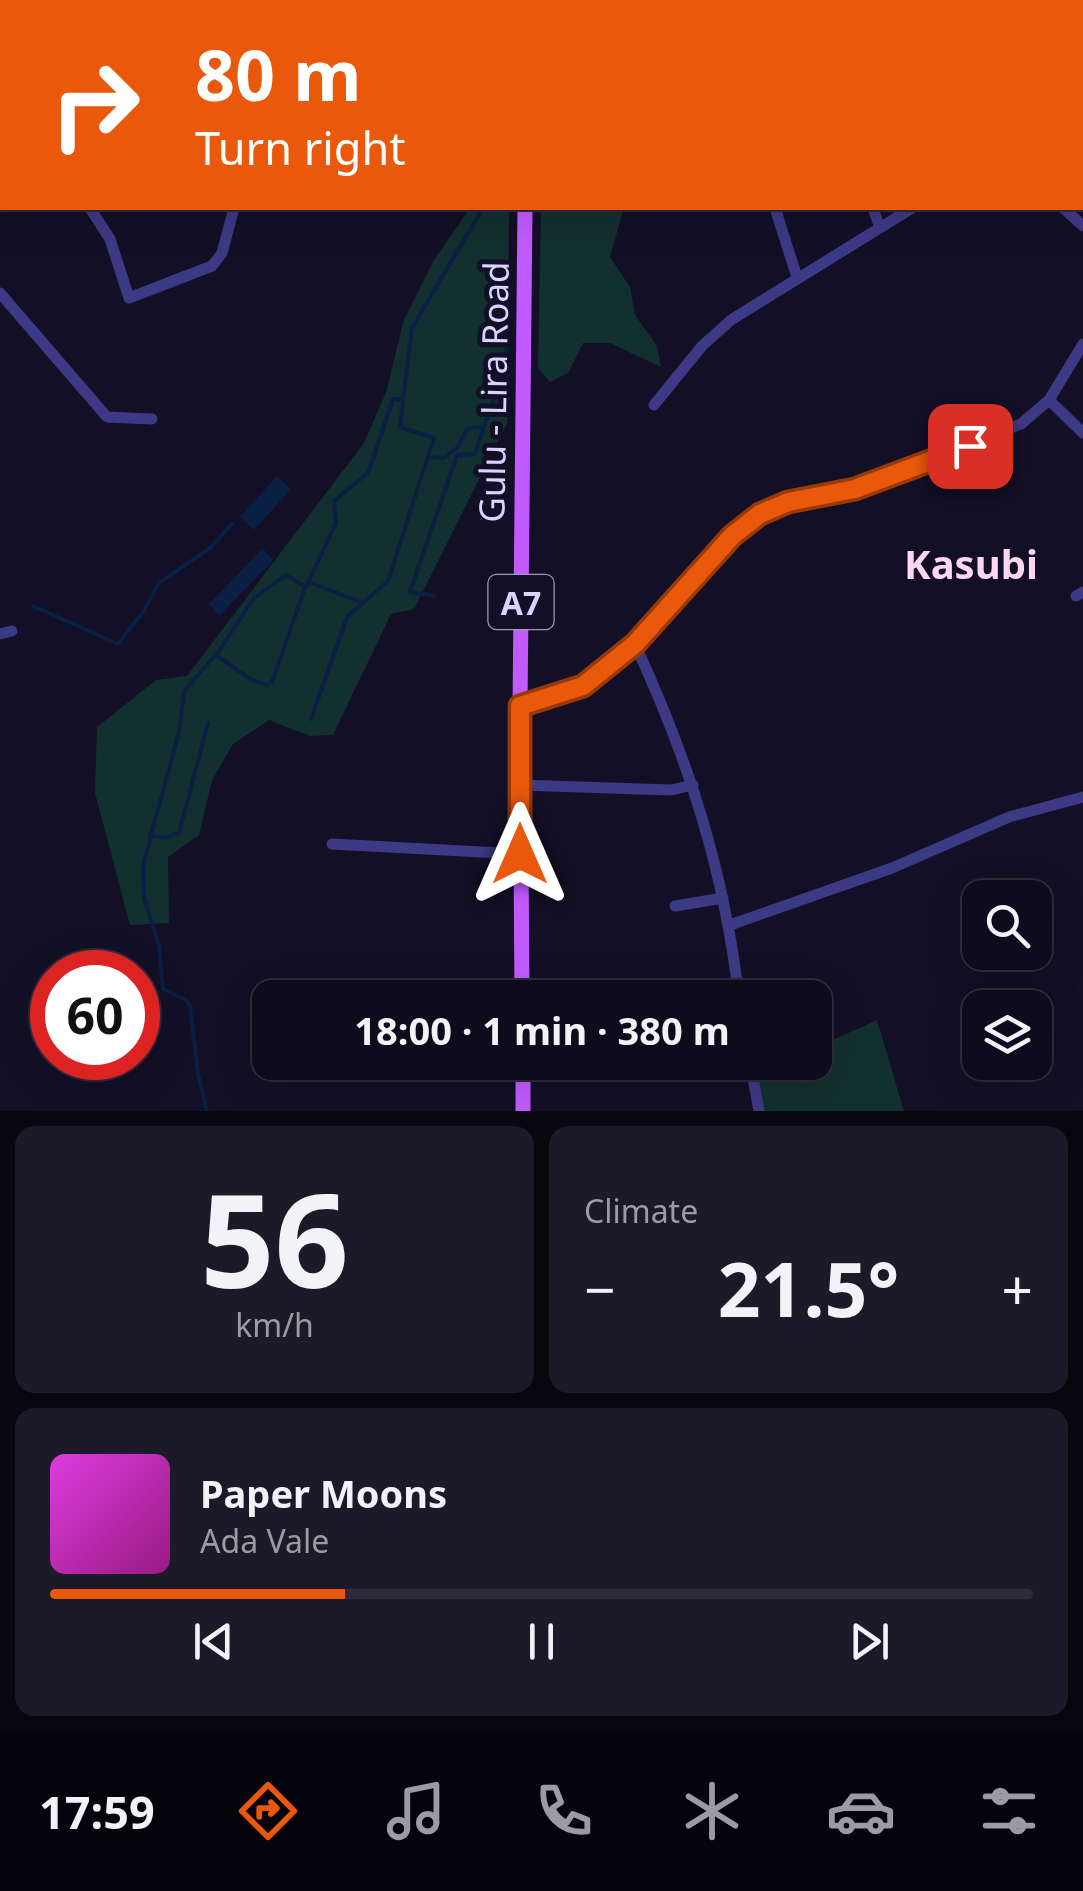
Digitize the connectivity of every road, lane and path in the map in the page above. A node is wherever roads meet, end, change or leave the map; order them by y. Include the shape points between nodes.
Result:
1 (91, 210) edge
2 (233, 210) edge
3 (525, 210) edge
4 (776, 210) edge
5 (874, 210) edge
6 (909, 210) edge
7 (880, 228) junction
8 (798, 277) junction
9 (0, 293) edge
10 (1083, 344) edge
11 (1050, 400) junction
12 (654, 405) dead end
13 (152, 418) dead end
14 (1083, 433) edge
15 (635, 644) junction
16 (520, 706) junction
17 (520, 785) junction
18 (692, 785) junction
19 (1083, 797) edge
20 (332, 844) dead end
21 (520, 854) junction
22 (723, 898) junction
23 (675, 906) dead end
24 (730, 926) junction
25 (522, 980) edge
26 (737, 980) edge
27 (523, 1080) edge
28 (753, 1080) edge
29 (523, 1111) edge
30 (759, 1111) edge

1 - 2 street via 110,239 129,298 212,266
3 - 16 main road, Gulu - Lira Road / A7
4 - 8 street
5 - 7 street
6 - 7 street
7 - 8 street
8 - 12 street via 731,320
9 - 13 street via 107,417
10 - 11 street
11 - 14 street
11 - 15 street via 992,438 855,489 760,514
15 - 16 street via 583,686
15 - 18 street
16 - 17 main road, Gulu - Lira Road / A7
17 - 18 street
17 - 21 main road, Gulu - Lira Road / A7
18 - 22 street
19 - 24 street via 1010,818
20 - 21 street
21 - 25 main road, Gulu - Lira Road / A7
22 - 23 street
22 - 24 street
24 - 26 street
27 - 29 main road
28 - 30 street

